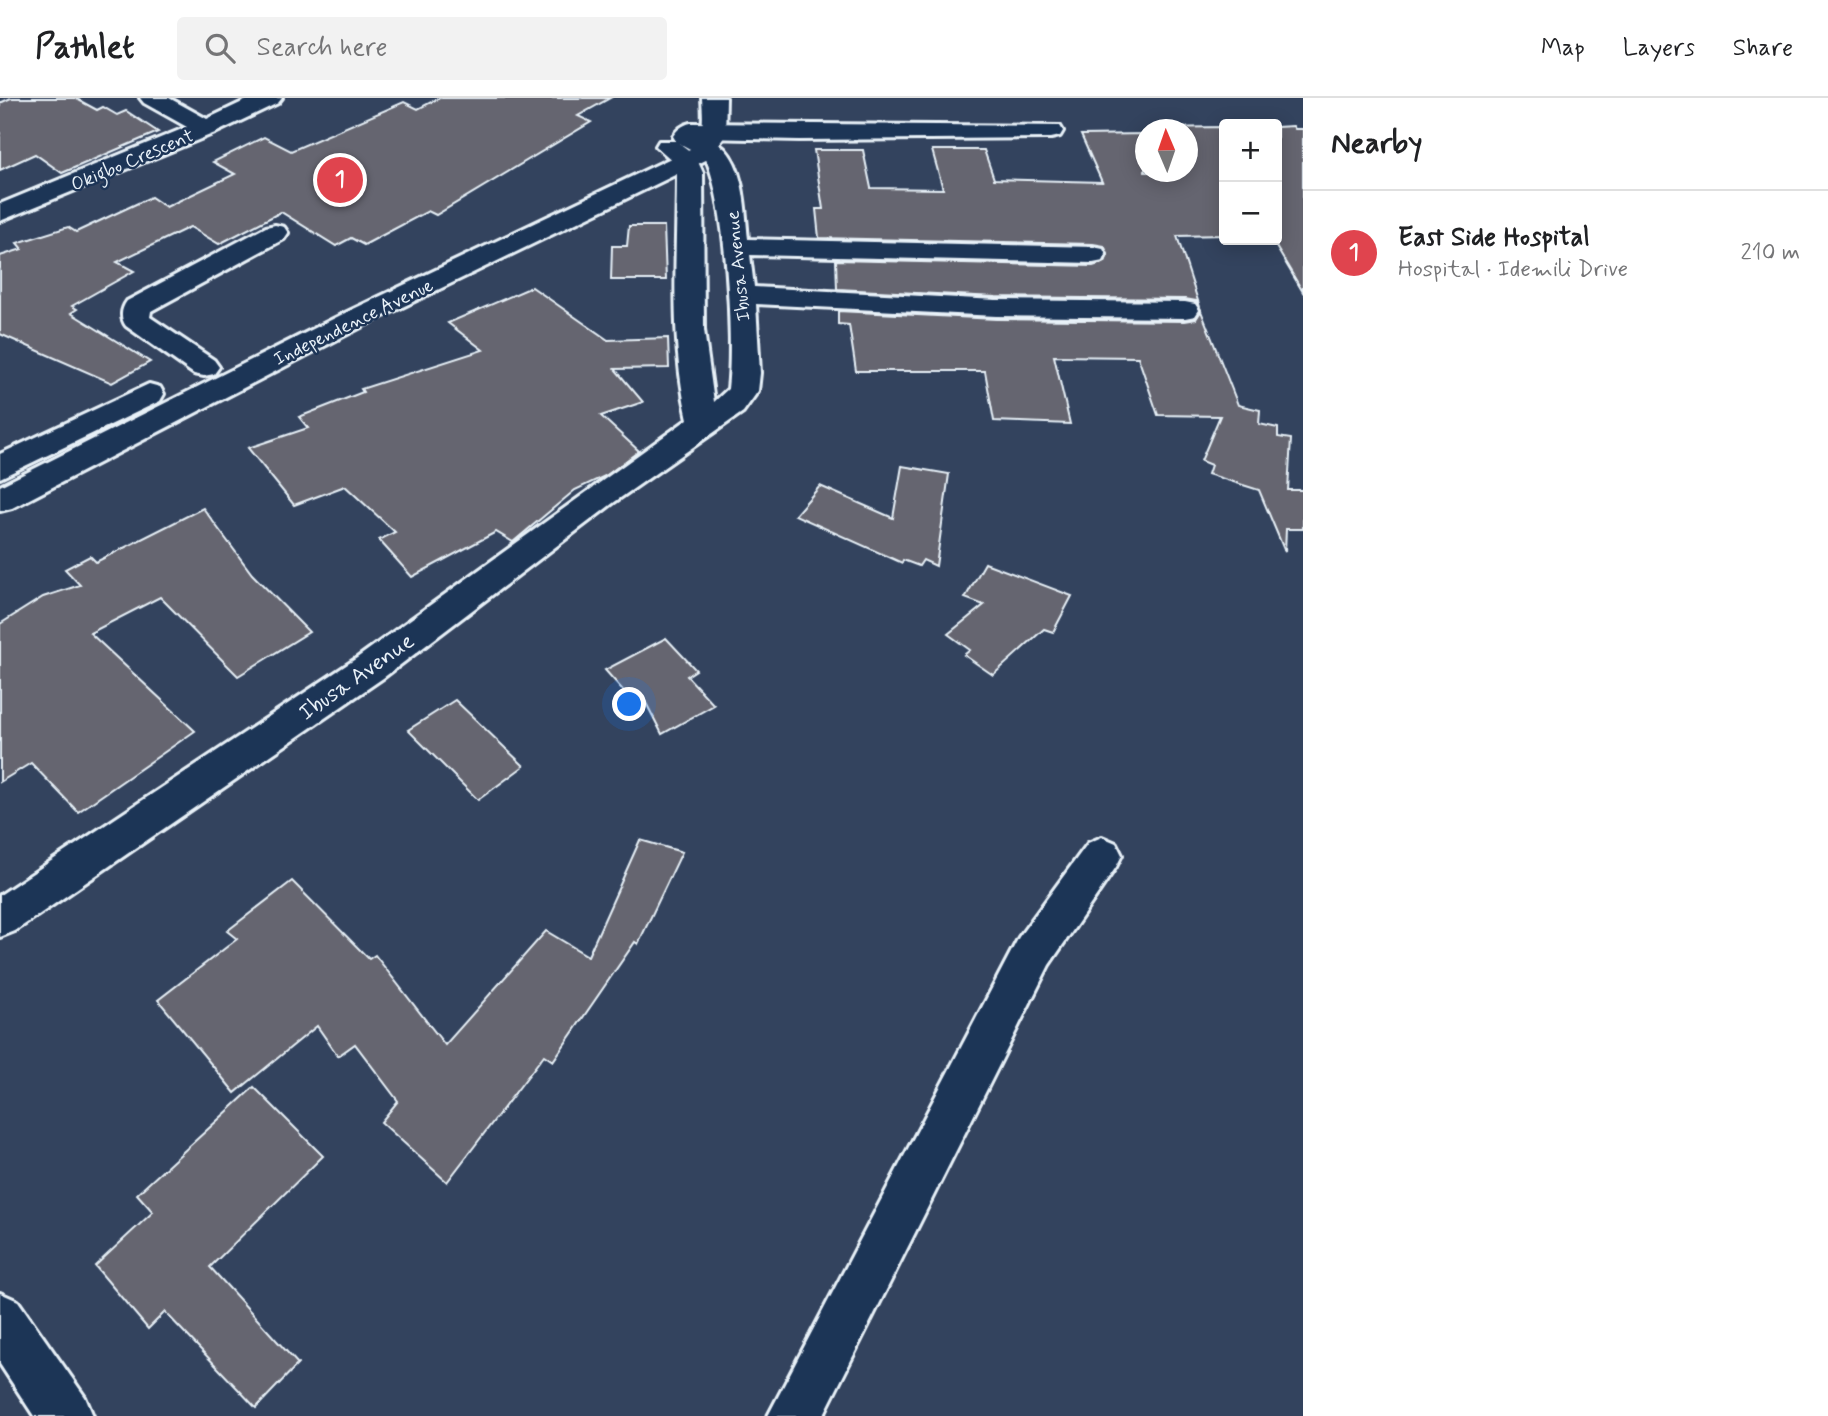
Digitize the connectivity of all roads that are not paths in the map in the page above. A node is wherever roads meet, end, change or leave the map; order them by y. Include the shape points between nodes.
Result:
1 (152, 98) edge
2 (271, 98) edge
3 (715, 98) edge
4 (206, 128) junction
5 (1051, 131) dead end
6 (692, 137) junction
7 (0, 214) edge
8 (275, 233) dead end
9 (736, 247) junction
10 (1093, 255) dead end
11 (741, 295) junction
12 (1185, 310) dead end
13 (204, 367) junction
14 (150, 408) junction
15 (704, 422) junction
16 (0, 467) edge
17 (0, 500) edge
18 (1102, 855) dead end
19 (0, 918) edge
20 (0, 1319) edge
21 (66, 1416) edge
22 (795, 1416) edge

1 - 4 street, Okigbo Crescent
2 - 4 street
3 - 6 street, Ibusa Avenue
4 - 7 street, Okigbo Crescent
5 - 6 street
6 - 9 street, Ibusa Avenue via 715,153 724,171
6 - 13 street, Independence Avenue via 536,205
6 - 14 street, Independence Avenue via 353,320
6 - 15 street, Ibusa Avenue via 690,324
8 - 13 street via 137,307 136,320
9 - 10 street
9 - 11 street, Ibusa Avenue
11 - 12 street
11 - 15 street, Ibusa Avenue via 743,391 732,405
13 - 14 street, Independence Avenue
14 - 16 street, Independence Avenue
14 - 17 street, Independence Avenue
15 - 19 street, Ibusa Avenue via 370,668
18 - 22 street via 1034,951
20 - 21 street

